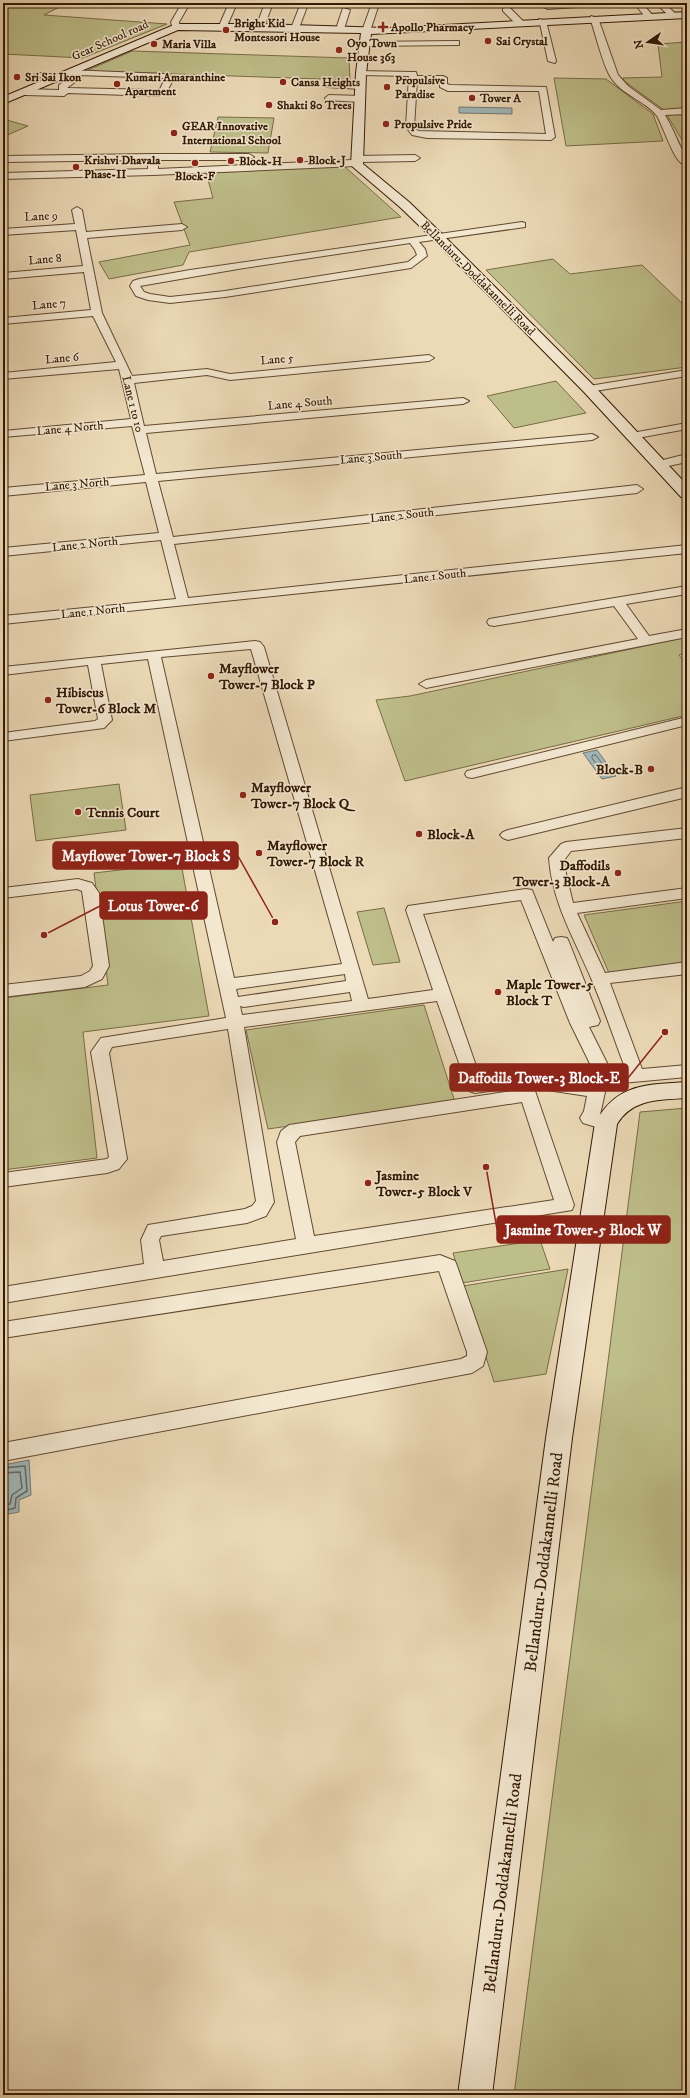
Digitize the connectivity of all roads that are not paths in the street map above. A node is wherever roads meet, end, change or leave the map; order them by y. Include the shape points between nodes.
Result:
1 (186, 3) edge
2 (233, 3) edge
3 (269, 3) edge
4 (415, 3) edge
5 (605, 3) edge
6 (638, 3) edge
7 (660, 3) edge
8 (304, 4) edge
9 (375, 4) edge
10 (570, 4) edge
11 (588, 4) edge
12 (546, 5) edge
13 (506, 9) dead end
14 (346, 10) dead end
15 (673, 15) junction
16 (687, 15) edge
17 (649, 16) junction
18 (597, 18) junction
19 (561, 20) junction
20 (542, 21) junction
21 (520, 23) junction
22 (223, 26) junction
23 (176, 27) junction
24 (260, 27) junction
25 (295, 28) junction
26 (340, 29) junction
27 (366, 31) junction
28 (146, 38) junction
29 (177, 39) dead end
30 (456, 43) dead end
31 (351, 44) dead end
32 (365, 44) junction
33 (552, 61) dead end
34 (364, 70) junction
35 (65, 74) junction
36 (38, 75) dead end
37 (414, 78) junction
38 (330, 85) dead end
39 (25, 89) junction
40 (64, 93) dead end
41 (5, 98) edge
42 (329, 98) dead end
43 (357, 106) junction
44 (687, 111) edge
45 (659, 113) junction
46 (257, 156) dead end
47 (288, 156) dead end
48 (154, 158) junction
49 (415, 158) dead end
50 (3, 159) edge
51 (356, 159) junction
52 (683, 161) dead end
53 (153, 172) junction
54 (3, 176) edge
55 (77, 210) dead end
56 (522, 225) dead end
57 (182, 227) dead end
58 (81, 231) junction
59 (3, 232) edge
60 (437, 236) junction
61 (412, 240) junction
62 (89, 269) junction
63 (3, 276) edge
64 (97, 314) junction
65 (3, 321) edge
66 (429, 358) dead end
67 (123, 365) junction
68 (687, 373) edge
69 (3, 376) edge
70 (128, 380) junction
71 (589, 389) junction
72 (464, 401) dead end
73 (138, 426) junction
74 (687, 426) edge
75 (3, 434) edge
76 (632, 436) junction
77 (592, 437) dead end
78 (687, 458) edge
79 (659, 464) junction
80 (151, 477) junction
81 (637, 489) dead end
82 (3, 492) edge
83 (687, 494) edge
84 (167, 538) junction
85 (687, 549) edge
86 (3, 552) edge
87 (687, 590) edge
88 (617, 601) junction
89 (183, 602) junction
90 (3, 620) edge
91 (494, 622) dead end
92 (687, 632) edge
93 (646, 641) junction
94 (154, 654) junction
95 (94, 661) junction
96 (3, 671) edge
97 (426, 684) dead end
98 (687, 721) edge
99 (3, 737) edge
100 (472, 774) dead end
101 (687, 792) edge
102 (687, 833) edge
103 (508, 835) dead end
104 (3, 893) edge
105 (687, 893) edge
106 (568, 909) junction
107 (561, 942) dead end
108 (351, 968) junction
109 (687, 968) edge
110 (600, 979) junction
111 (356, 984) junction
112 (227, 985) junction
113 (3, 991) edge
114 (443, 994) junction
115 (244, 1001) dead end
116 (362, 1006) junction
117 (235, 1022) junction
118 (578, 1023) junction
119 (687, 1071) edge
120 (636, 1075) junction
121 (601, 1085) junction
122 (526, 1088) junction
123 (687, 1090) edge
124 (606, 1123) junction
125 (3, 1180) edge
126 (306, 1245) junction
127 (155, 1271) junction
128 (3, 1295) edge
129 (3, 1330) edge
130 (3, 1452) edge
131 (475, 2095) edge

1 - 23 street via 175,22
2 - 22 street
3 - 24 street
4 - 9 street
5 - 11 street
6 - 17 street
7 - 15 street
8 - 25 street
9 - 27 street
10 - 11 street
10 - 12 street
11 - 18 street
12 - 19 street
13 - 21 street
14 - 26 street
15 - 16 street, Gear School road
15 - 17 street, Gear School road
17 - 18 street, Gear School road
18 - 19 street, Gear School road
18 - 45 street via 614,76
19 - 20 street, Gear School road
20 - 21 street, Gear School road
20 - 33 street
21 - 27 street, Gear School road
22 - 23 street, Gear School road
22 - 24 street, Gear School road
23 - 28 street, Gear School road
24 - 25 street, Gear School road
25 - 26 street, Gear School road
26 - 27 street, Gear School road
27 - 32 street
28 - 29 street
28 - 35 street, Gear School road
30 - 32 street
31 - 32 street
32 - 34 street
34 - 37 street via 407,72 413,74
34 - 38 street
34 - 43 street
35 - 35 street via 164,76 170,78 163,91 158,93 70,91 64,90 62,86 76,77
35 - 36 street
35 - 39 street, Gear School road
37 - 37 street via 410,127 415,133 551,137 543,89 448,88 443,85 443,78
39 - 40 street
39 - 41 street, Gear School road
42 - 43 street
43 - 51 street
44 - 45 street
45 - 52 street
46 - 48 street
47 - 51 street
48 - 50 street
48 - 53 street
49 - 51 street
51 - 53 street
51 - 60 street, Bellanduru-Doddakannelli Road via 356,165 405,205
53 - 54 street
55 - 58 street, Lane 1 to 10
56 - 60 street
57 - 58 street, Lane 9
58 - 59 street, Lane 9
58 - 62 street, Lane 1 to 10
60 - 61 street
60 - 71 street, Bellanduru-Doddakannelli Road
61 - 61 street via 226,267 143,281 135,286 140,294 148,298 178,299 411,265 422,256 420,249
62 - 63 street, Lane 8
62 - 64 street, Lane 1 to 10
64 - 65 street, Lane 7
64 - 67 street, Lane 1 to 10
66 - 70 street, Lane 5 via 230,377 208,372
67 - 69 street, Lane 6
67 - 70 street, Lane 1 to 10
68 - 71 street
70 - 73 street, Lane 1 to 10
71 - 76 street, Bellanduru-Doddakannelli Road
72 - 73 street, Lane 4 South
73 - 75 street, Lane 4 North
73 - 80 street, Lane 1 to 10
74 - 76 street
76 - 79 street, Bellanduru-Doddakannelli Road
77 - 80 street, Lane 3 South
78 - 79 street
79 - 83 street, Bellanduru-Doddakannelli Road
80 - 82 street, Lane 3 North
80 - 84 street, Lane 1 to 10
81 - 84 street, Lane 2 South
84 - 86 street, Lane 2 North
84 - 89 street, Lane 1 to 10
85 - 89 street, Lane 1 South
87 - 88 street
88 - 91 street
88 - 93 street
89 - 90 street, Lane 1 North
92 - 93 street
93 - 97 street
94 - 95 street
94 - 108 street via 255,645 259,649
94 - 112 street
95 - 96 street
95 - 99 street via 105,720 103,723
98 - 100 street
101 - 103 street
102 - 106 street via 566,848 557,858 557,871
104 - 113 street via 78,884 87,887 91,893 101,966 96,975 85,981
105 - 106 street
106 - 110 street
107 - 118 street via 592,1021
108 - 111 street
108 - 112 street
109 - 110 street
110 - 120 street
111 - 115 street
111 - 116 street
112 - 117 street
114 - 116 street
114 - 118 street via 414,910 526,894
114 - 122 street via 475,1087
116 - 117 street
117 - 125 street via 107,1042 100,1052 118,1159 106,1166
117 - 127 street via 265,1202 258,1211 247,1216 155,1230 150,1240
118 - 121 street
119 - 120 street
120 - 121 street
121 - 122 street
121 - 124 street via 589,1118
122 - 126 street via 295,1130 287,1136 286,1142
122 - 126 street via 565,1205
123 - 124 street, Bellanduru-Doddakannelli Road via 632,1096 619,1103
124 - 131 street, Bellanduru-Doddakannelli Road via 559,1438
126 - 127 street
127 - 128 street
129 - 130 street via 440,1263 448,1266 477,1352 476,1360 466,1367

